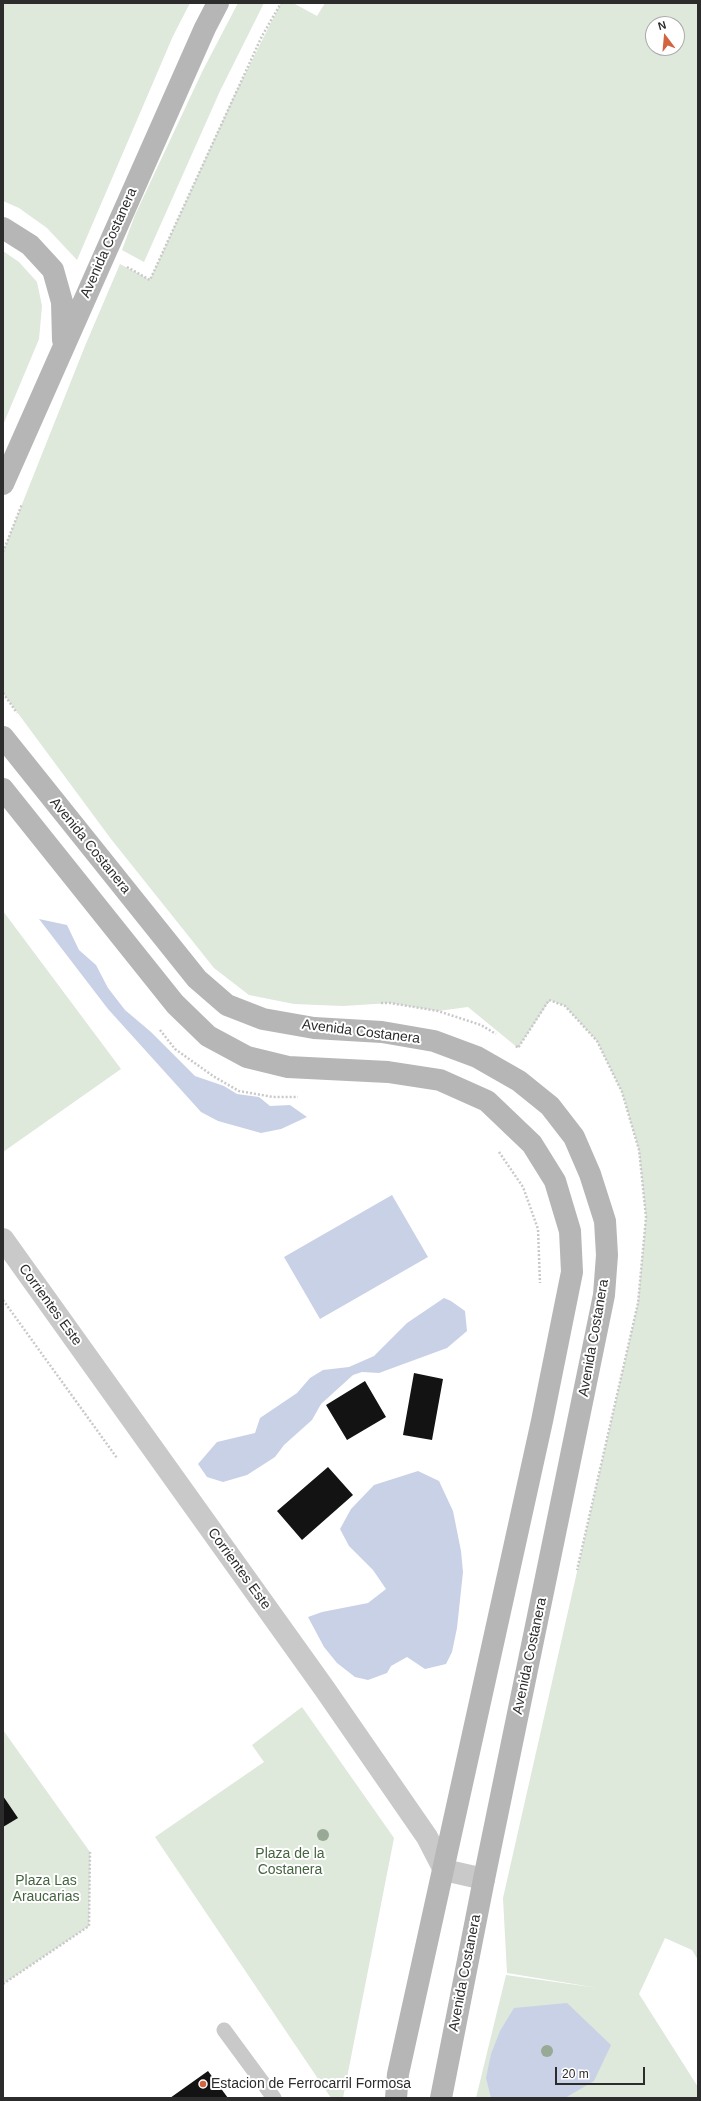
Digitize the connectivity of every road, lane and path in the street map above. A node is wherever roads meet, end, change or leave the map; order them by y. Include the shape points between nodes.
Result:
1 (218, 3) edge
2 (281, 3) edge
3 (3, 228) edge
4 (104, 255) junction
5 (63, 347) junction
6 (3, 484) edge
7 (3, 693) edge
8 (18, 714) dead end
9 (3, 737) edge
10 (3, 789) edge
11 (374, 1004) dead end
12 (155, 1024) dead end
13 (499, 1036) dead end
14 (512, 1044) dead end
15 (518, 1048) dead end
16 (302, 1096) dead end
17 (495, 1145) dead end
18 (3, 1239) edge
19 (539, 1290) dead end
20 (3, 1300) edge
21 (117, 1458) dead end
22 (90, 1852) dead end
23 (444, 1870) junction
24 (484, 1879) junction
25 (3, 1984) edge
26 (224, 2030) dead end
27 (274, 2098) edge
28 (396, 2098) edge
29 (442, 2098) edge

1 - 4 main road, Avenida Costanera
2 - 4 path via 262,36 150,280
3 - 5 main road via 30,245 53,270 62,302
4 - 5 main road, Avenida Costanera
5 - 6 main road, Avenida Costanera
7 - 8 path
9 - 24 main road, Avenida Costanera via 197,979 226,1005 263,1019 307,1027 382,1032 434,1041 476,1057 519,1081 550,1106 574,1137 590,1174 605,1221 607,1255 604,1295
10 - 23 main road via 176,1004 208,1036 247,1056 288,1067 388,1072 440,1080 487,1101 532,1144 555,1181 570,1231 572,1272
11 - 13 path via 390,1002 438,1011 481,1025
12 - 16 path via 175,1048 213,1076 239,1090 273,1097
14 - 15 path
17 - 19 path via 523,1187 538,1230
18 - 23 street, Corrientes Este via 324,1688 426,1837
20 - 21 path
22 - 25 path via 89,1926
23 - 24 street
23 - 28 main road via 398,2074
24 - 29 main road, Avenida Costanera
26 - 27 lane

